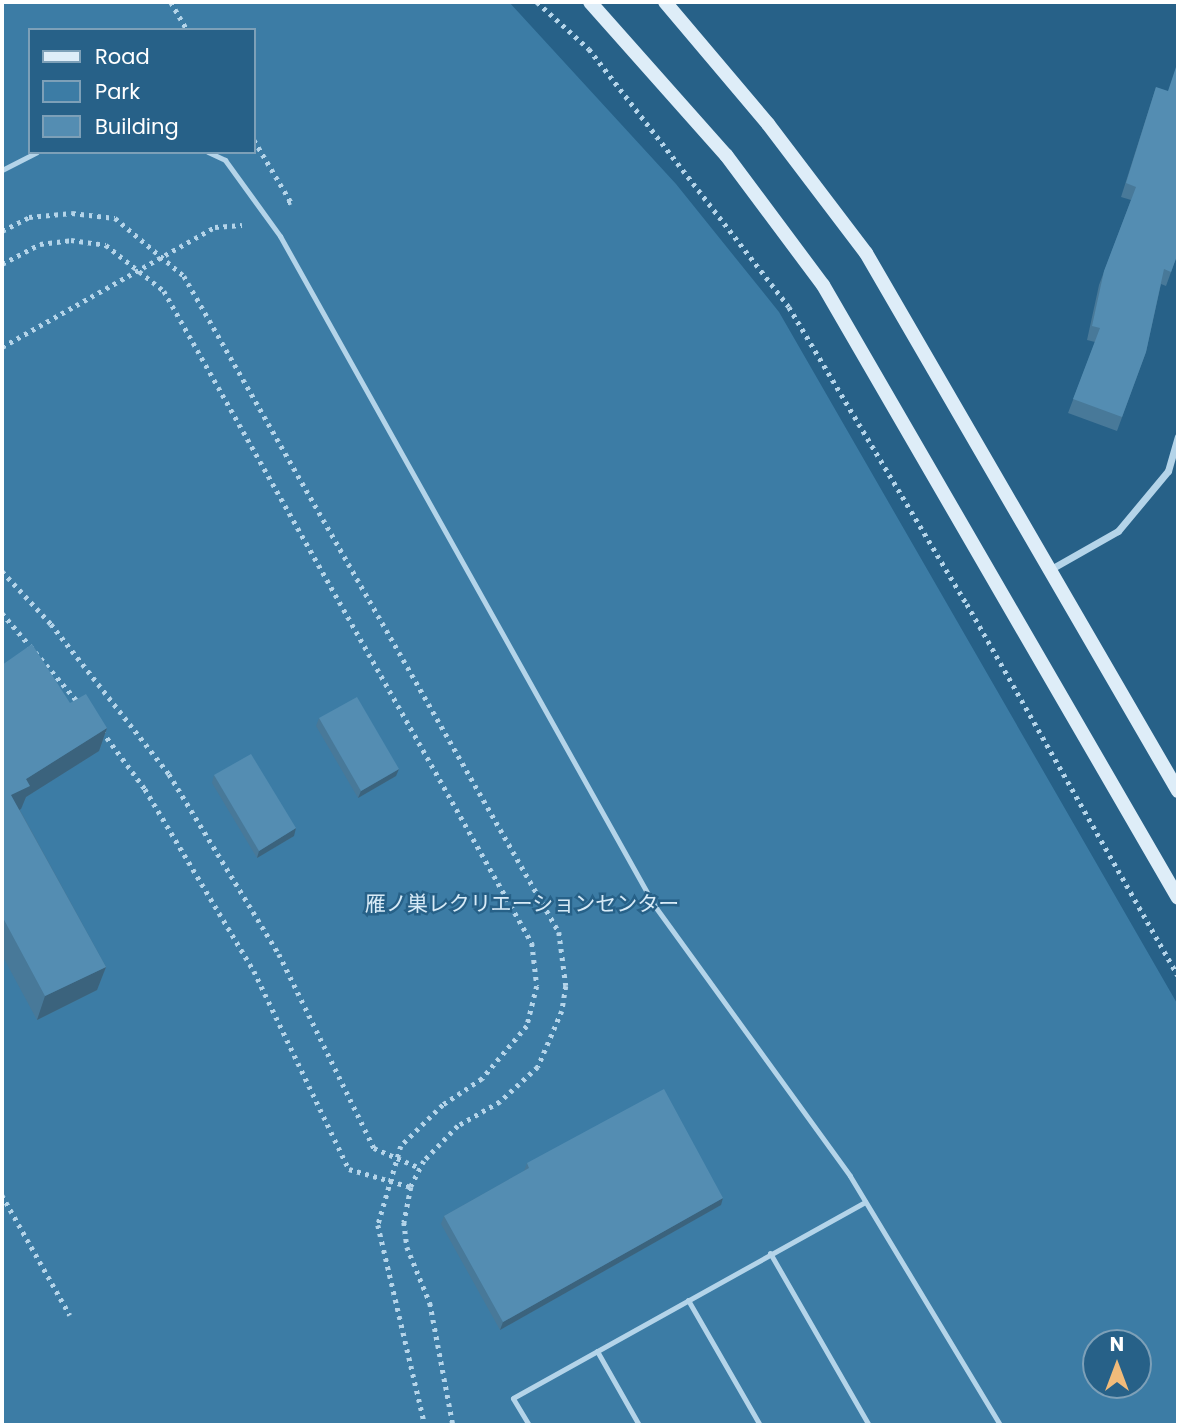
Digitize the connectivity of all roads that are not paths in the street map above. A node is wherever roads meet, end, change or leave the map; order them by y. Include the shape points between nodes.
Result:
1 (590, 2) edge
2 (666, 2) edge
3 (33, 154) edge
4 (212, 154) edge
5 (2, 170) edge
6 (1178, 436) edge
7 (1168, 471) junction
8 (1178, 475) edge
9 (1051, 569) junction
10 (1178, 791) edge
11 (1178, 898) edge
12 (865, 1202) junction
13 (770, 1253) junction
14 (688, 1300) junction
15 (597, 1351) junction
16 (529, 1425) edge
17 (639, 1425) edge
18 (760, 1425) edge
19 (869, 1425) edge
20 (1000, 1425) edge

1 - 11 street via 726,155 823,285
2 - 9 street via 768,124 866,253
3 - 5 lane
4 - 12 lane via 225,160 266,215 654,905
6 - 7 street
7 - 8 street
7 - 9 street via 1118,530
9 - 10 street
12 - 13 lane
12 - 20 lane
13 - 14 lane
13 - 19 lane
14 - 15 lane
14 - 18 lane
15 - 16 lane via 513,1398
15 - 17 lane

